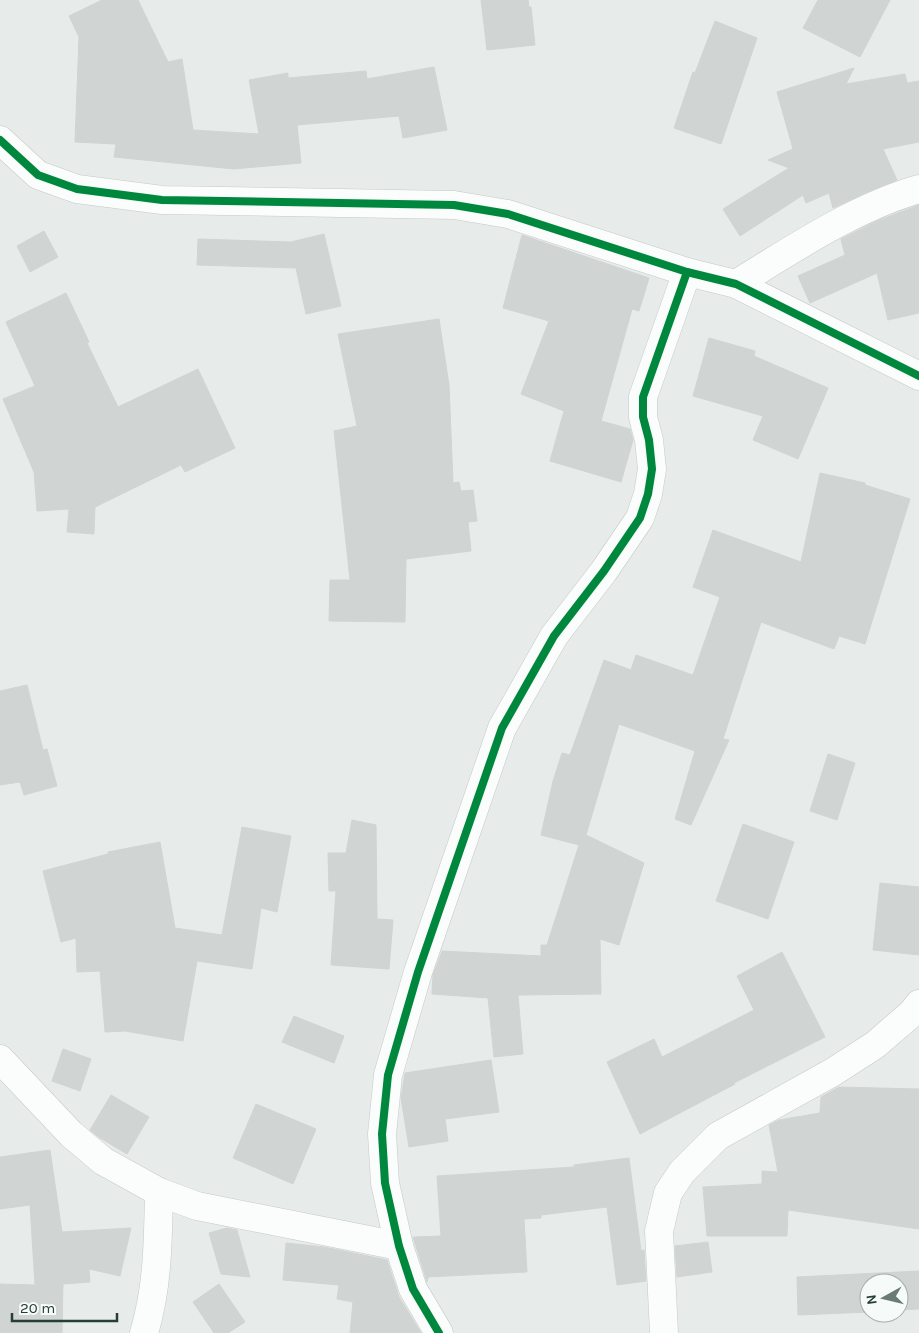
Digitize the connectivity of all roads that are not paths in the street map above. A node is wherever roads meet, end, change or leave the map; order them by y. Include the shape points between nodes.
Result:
1 (0, 140) edge
2 (919, 189) edge
3 (687, 272) junction
4 (736, 284) junction
5 (919, 376) edge
6 (919, 1004) edge
7 (0, 1058) edge
8 (159, 1192) junction
9 (398, 1246) junction
10 (144, 1333) edge
11 (439, 1333) edge
12 (664, 1333) edge

1 - 3 street via 38,175 77,189 162,200 454,206 508,214
2 - 4 street via 832,226
3 - 4 street
3 - 9 street via 643,398 642,417 649,440 652,469 640,518 554,636 502,728 418,972 388,1075 382,1134 385,1183
4 - 5 street
6 - 12 street via 868,1049 833,1072 718,1136 682,1172 668,1193 659,1231
7 - 8 street via 71,1134 104,1161
8 - 9 street via 196,1206
8 - 10 street via 157,1257 150,1313
9 - 11 street via 413,1289

